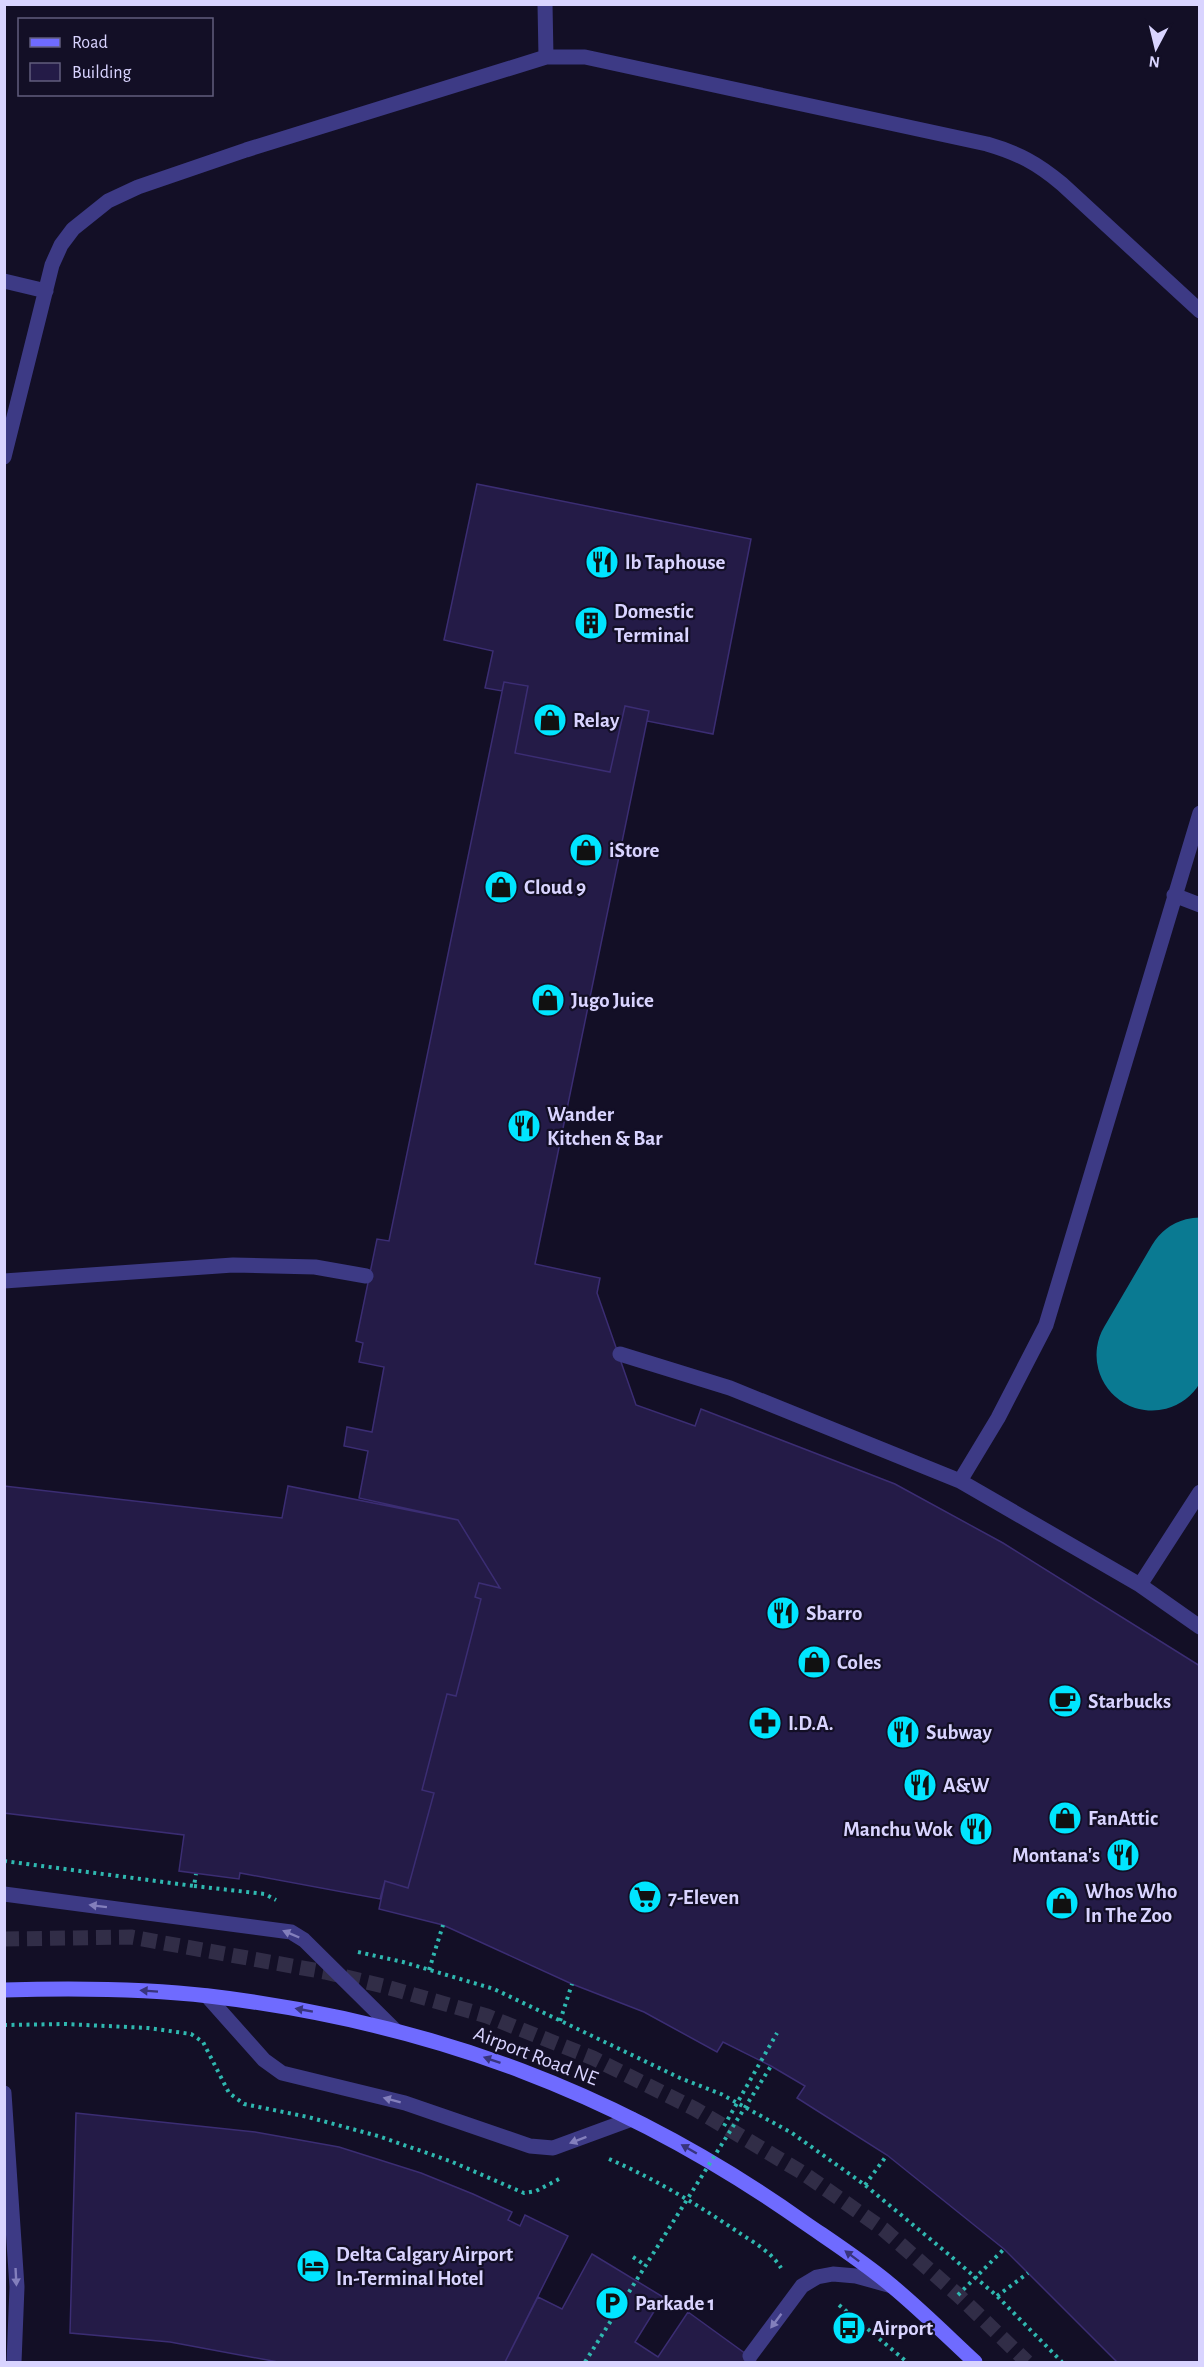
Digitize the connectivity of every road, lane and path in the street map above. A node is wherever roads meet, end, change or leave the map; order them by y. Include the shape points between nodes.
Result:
1 (545, 4) edge
2 (546, 57) junction
3 (4, 282) edge
4 (46, 291) junction
5 (1200, 311) edge
6 (4, 457) edge
7 (1200, 813) edge
8 (1174, 895) junction
9 (1200, 904) edge
10 (366, 1276) dead end
11 (4, 1281) edge
12 (620, 1354) dead end
13 (960, 1481) junction
14 (1200, 1492) edge
15 (1140, 1585) junction
16 (1200, 1628) edge
17 (4, 1861) edge
18 (196, 1874) dead end
19 (4, 1894) edge
20 (442, 1925) dead end
21 (350, 1950) dead end
22 (429, 1970) junction
23 (573, 1984) dead end
24 (4, 1990) edge
25 (207, 1996) junction
26 (560, 2021) junction
27 (395, 2030) junction
28 (777, 2033) dead end
29 (771, 2066) dead end
30 (4, 2093) edge
31 (632, 2119) junction
32 (724, 2126) dead end
33 (887, 2155) dead end
34 (865, 2185) junction
35 (1004, 2249) dead end
36 (633, 2256) dead end
37 (645, 2265) junction
38 (1028, 2273) dead end
39 (892, 2286) junction
40 (958, 2295) dead end
41 (996, 2296) junction
42 (837, 2302) dead end
43 (750, 2356) dead end
44 (14, 2362) edge
45 (585, 2362) edge
46 (907, 2362) edge
47 (975, 2362) edge
48 (1062, 2362) edge

1 - 2 lane
2 - 4 lane via 246,150 108,201 73,229 61,245
2 - 5 lane via 585,57 1016,152 1040,165 1062,184
3 - 4 lane
4 - 6 lane
7 - 8 lane
8 - 9 lane
8 - 13 lane via 1046,1325
10 - 11 lane via 315,1267 233,1265
12 - 13 lane via 730,1388
13 - 15 lane
14 - 15 lane
15 - 16 lane
17 - 18 path via 194,1886
27 -> 19 lane via 304,1940 291,1932
20 - 22 path
21 - 22 path
22 - 26 path via 494,1989
23 - 26 path
25 -> 24 main road, Airport Road NE via 135,1990
27 -> 25 main road, Airport Road NE via 302,2010
31 -> 25 lane via 553,2148 530,2146 405,2103 282,2073 264,2060
26 - 34 path via 721,2094 792,2133
31 -> 27 main road, Airport Road NE via 527,2072
28 - 32 path
29 - 37 path, bridge
30 -> 44 lane via 17,2287
39 -> 31 main road, Airport Road NE via 767,2196
33 - 34 path
34 - 41 path
35 - 40 path
36 - 37 path
37 - 45 path, bridge
38 - 41 path
39 -> 43 lane via 856,2276 817,2277 802,2286
39 - 47 main road, Airport Road NE
41 - 48 path
42 - 46 path

